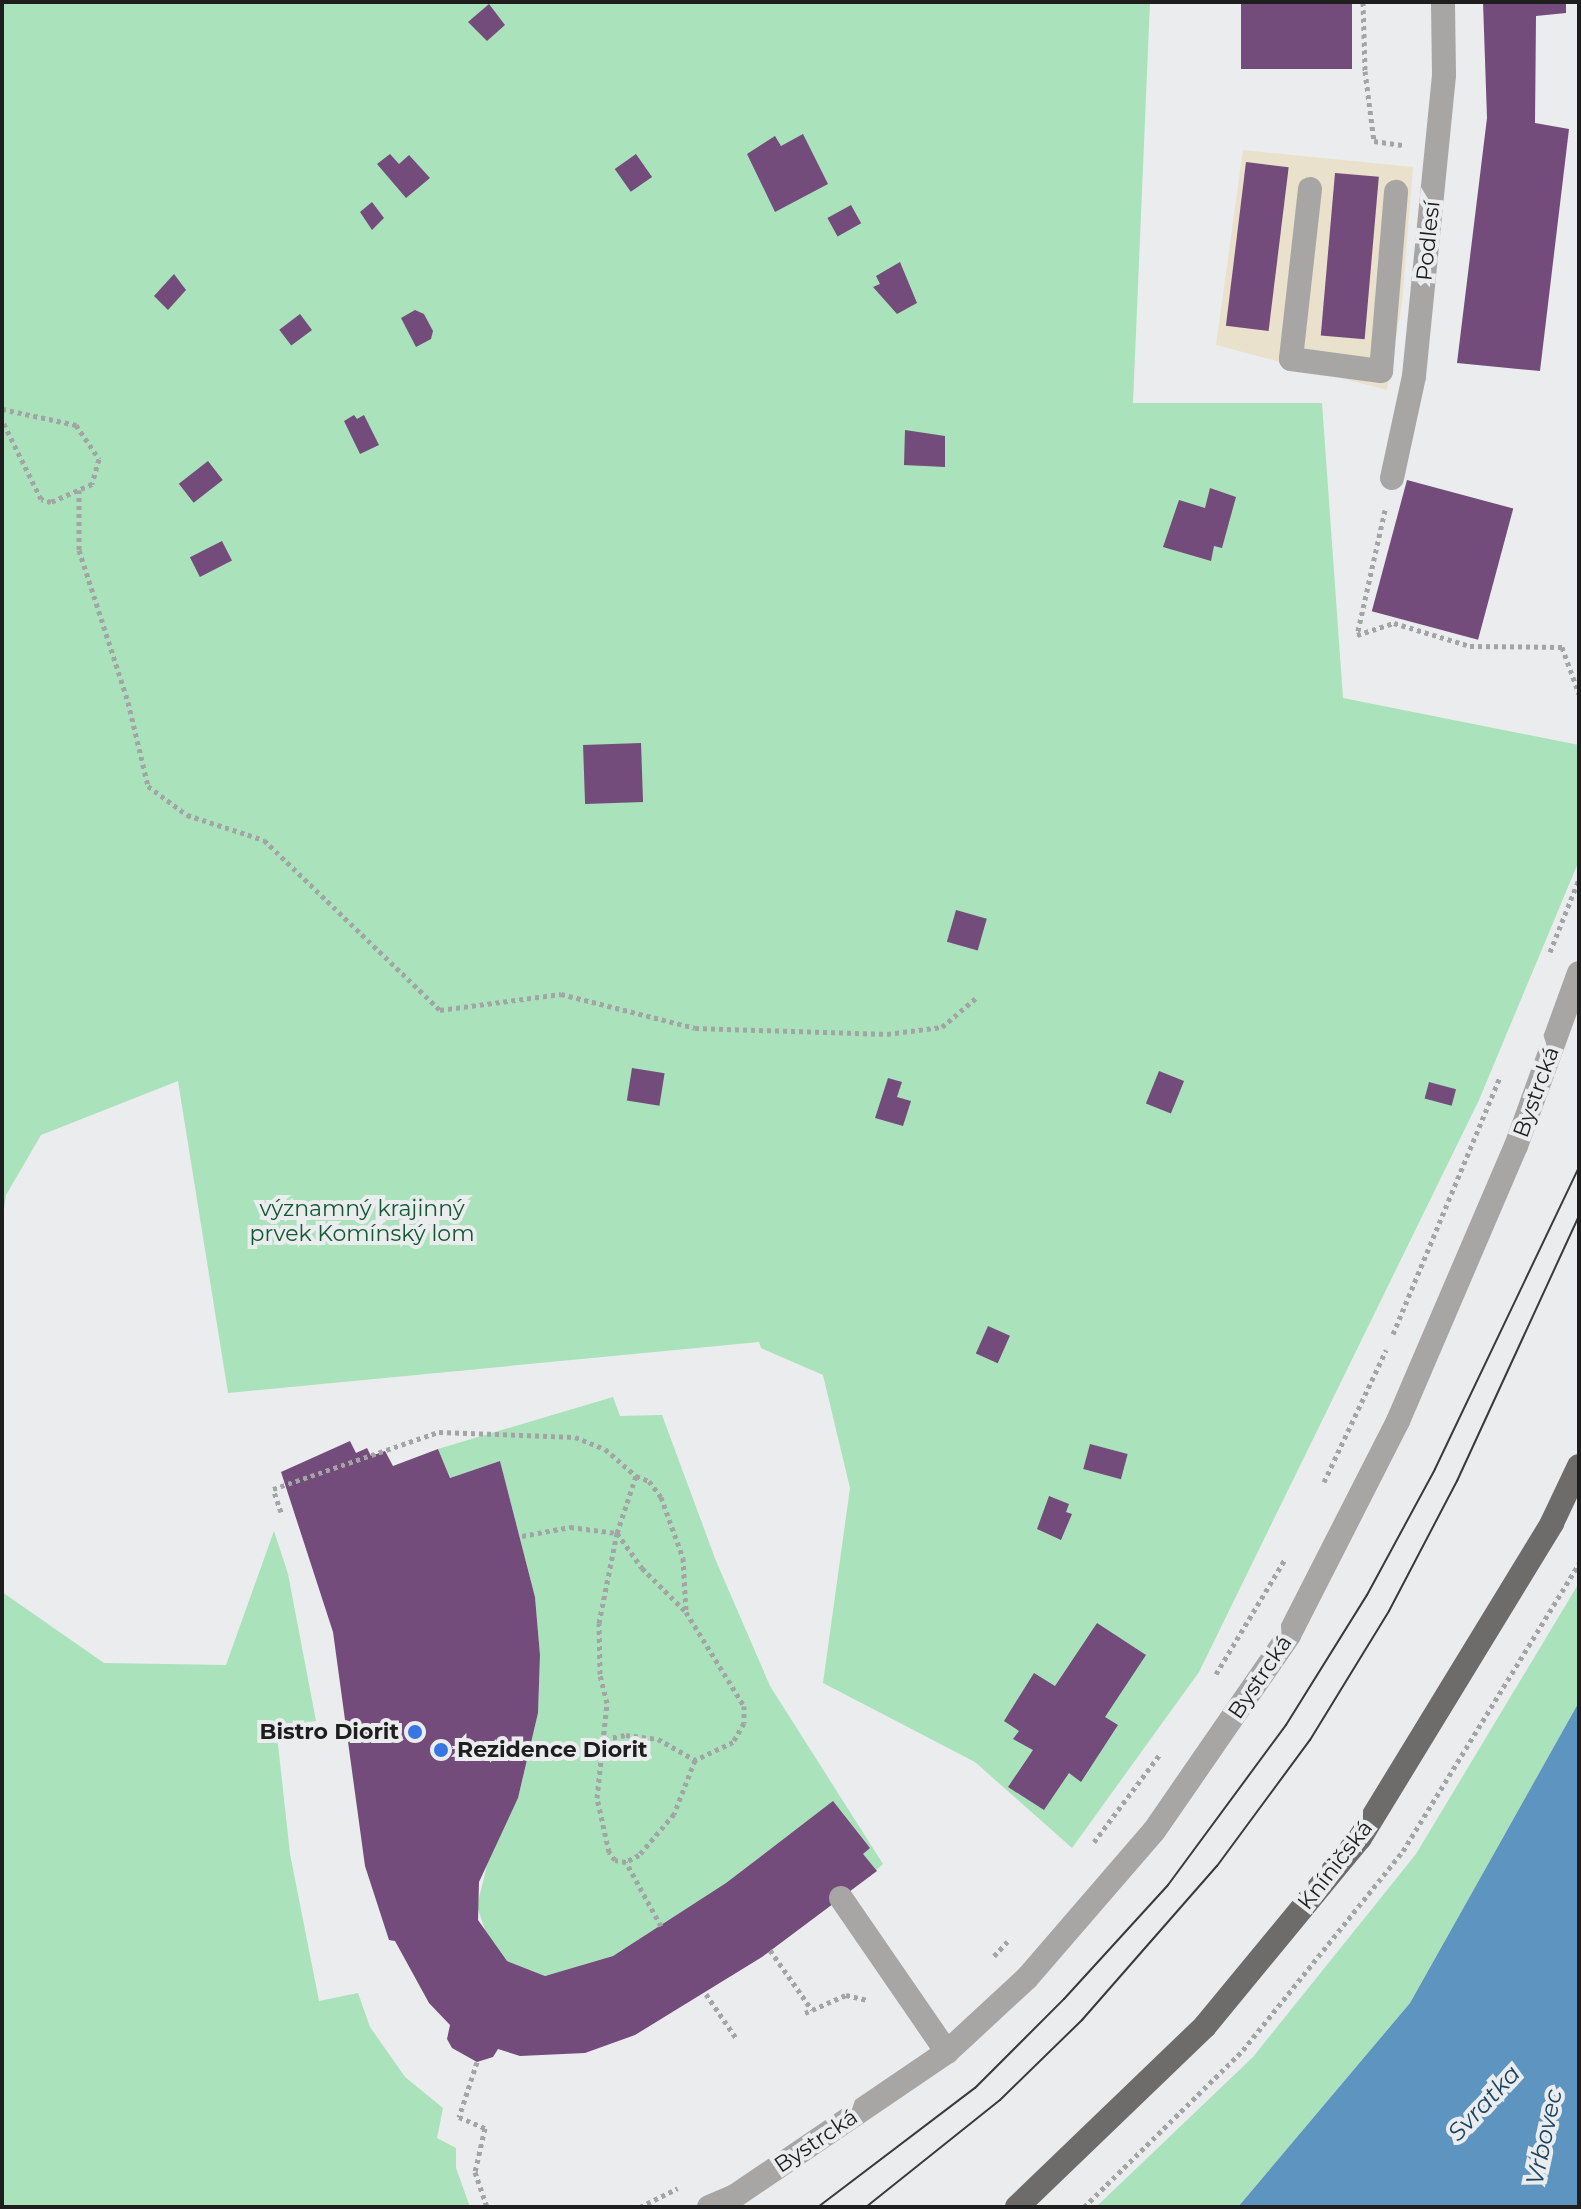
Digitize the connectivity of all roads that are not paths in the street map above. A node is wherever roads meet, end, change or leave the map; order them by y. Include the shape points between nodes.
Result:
1 (1443, 2) edge
2 (1310, 189) dead end
3 (1396, 192) dead end
4 (1381, 371) junction
5 (1414, 376) junction
6 (1392, 478) road end
7 (1579, 973) edge
8 (1579, 1466) edge
9 (841, 1898) dead end
10 (947, 2052) junction
11 (709, 2207) edge
12 (1017, 2207) edge

1 - 5 street, Podlesí via 1444,75
2 - 4 street via 1291,359
3 - 4 street
4 - 5 street
5 - 6 street, Podlesí
7 - 10 street, Bystrcká via 1516,1146 1398,1421 1289,1635 1154,1831 1027,1978
8 - 12 main road, Kníničská via 1552,1523 1360,1838 1205,2026
9 - 10 street
10 - 11 street, Bystrcká via 735,2196

